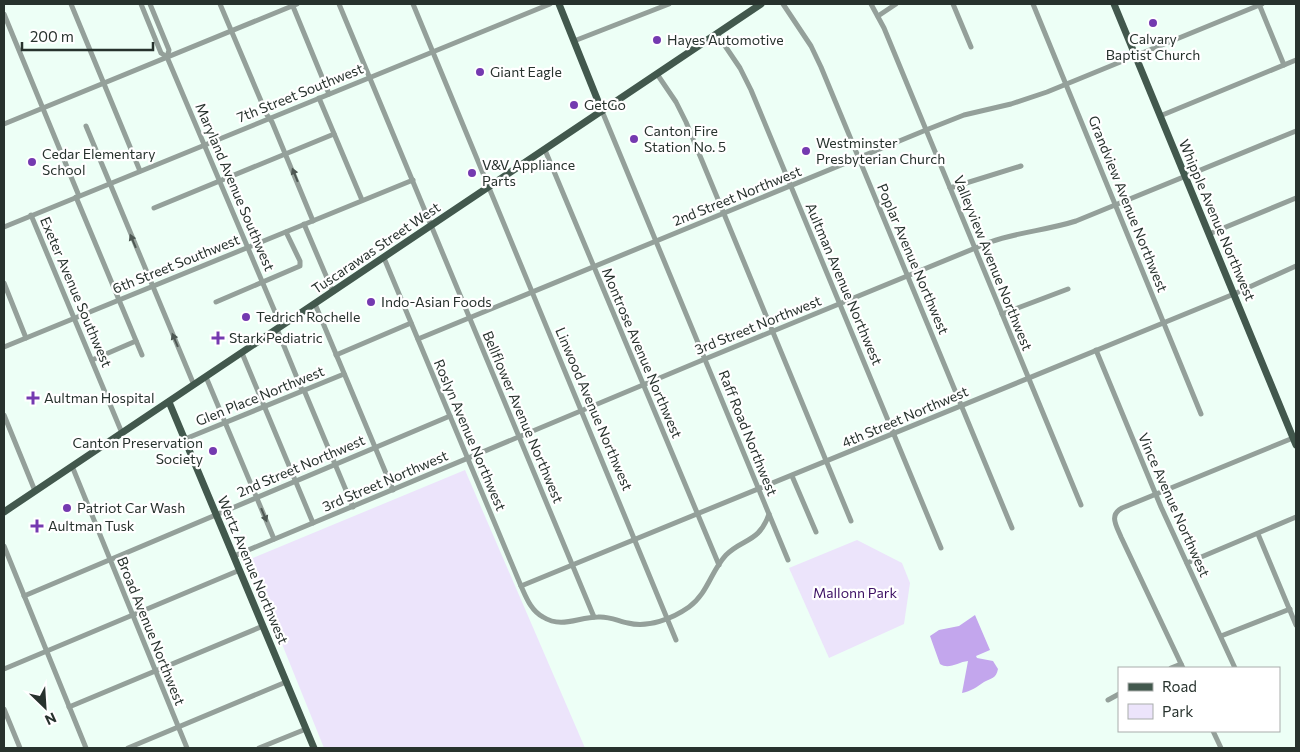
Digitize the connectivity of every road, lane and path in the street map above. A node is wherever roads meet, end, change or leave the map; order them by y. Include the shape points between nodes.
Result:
1 (71, 4) edge
2 (141, 4) edge
3 (150, 4) edge
4 (220, 4) edge
5 (294, 4) edge
6 (339, 4) edge
7 (413, 4) edge
8 (550, 4) edge
9 (560, 4) edge
10 (669, 4) edge
11 (761, 4) edge
12 (783, 4) edge
13 (871, 4) edge
14 (896, 4) edge
15 (953, 4) edge
16 (1033, 4) edge
17 (1114, 4) edge
18 (1260, 4) edge
19 (4, 14) edge
20 (878, 16) junction
21 (6, 26) edge
22 (232, 31) junction
23 (716, 34) junction
24 (574, 41) junction
25 (971, 47) dead end
26 (432, 52) junction
27 (1135, 56) junction
28 (168, 57) junction
29 (1296, 60) edge
30 (1284, 65) junction
31 (657, 74) junction
32 (370, 78) junction
33 (104, 83) junction
34 (1066, 84) junction
35 (329, 94) junction
36 (319, 98) junction
37 (43, 108) junction
38 (602, 111) junction
39 (1160, 116) junction
40 (269, 118) junction
41 (4, 124) edge
42 (86, 126) dead end
43 (926, 130) junction
44 (1296, 131) edge
45 (334, 134) junction
46 (205, 144) junction
47 (545, 150) junction
48 (285, 154) junction
49 (859, 158) junction
50 (1021, 166) dead end
51 (140, 170) junction
52 (1185, 176) junction
53 (220, 180) junction
54 (413, 180) junction
55 (109, 183) junction
56 (791, 185) junction
57 (489, 187) junction
58 (950, 188) junction
59 (78, 196) junction
60 (1296, 198) edge
61 (362, 200) junction
62 (1116, 205) junction
63 (154, 208) dead end
64 (724, 213) junction
65 (31, 215) junction
66 (313, 221) junction
67 (4, 224) edge
68 (304, 224) junction
69 (432, 226) junction
70 (286, 232) junction
71 (1209, 234) junction
72 (656, 241) junction
73 (248, 247) junction
74 (975, 249) junction
75 (384, 258) junction
76 (594, 266) junction
77 (1296, 266) edge
78 (908, 276) junction
79 (263, 282) junction
80 (4, 283) edge
81 (152, 286) junction
82 (1068, 289) dead end
83 (333, 292) junction
84 (532, 292) junction
85 (1234, 294) junction
86 (119, 300) junction
87 (216, 302) dead end
88 (315, 304) junction
89 (840, 304) junction
90 (1002, 314) junction
91 (74, 318) junction
92 (470, 318) junction
93 (1163, 322) junction
94 (411, 323) junction
95 (279, 328) junction
96 (772, 332) junction
97 (26, 338) junction
98 (418, 339) junction
99 (136, 341) junction
100 (4, 347) edge
101 (1096, 350) junction
102 (242, 353) junction
103 (142, 355) dead end
104 (336, 355) junction
105 (705, 359) junction
106 (92, 360) junction
107 (344, 374) junction
108 (206, 377) junction
109 (1028, 378) junction
110 (194, 385) junction
111 (644, 385) junction
112 (303, 390) junction
113 (169, 402) junction
114 (264, 406) junction
115 (961, 406) junction
116 (582, 410) junction
117 (1201, 414) dead end
118 (4, 415) edge
119 (450, 416) junction
120 (225, 422) junction
121 (122, 433) junction
122 (894, 434) junction
123 (519, 436) junction
124 (185, 439) junction
125 (1295, 442) edge
126 (374, 447) junction
127 (467, 459) junction
128 (826, 462) junction
129 (335, 464) junction
130 (72, 466) junction
131 (792, 476) junction
132 (295, 480) junction
133 (759, 489) junction
134 (393, 490) junction
135 (36, 491) junction
136 (1155, 494) junction
137 (256, 497) junction
138 (1081, 505) dead end
139 (353, 507) junction
140 (4, 512) edge
141 (217, 514) junction
142 (697, 514) junction
143 (769, 514) junction
144 (1296, 517) edge
145 (851, 521) dead end
146 (313, 524) junction
147 (1012, 528) dead end
148 (816, 532) dead end
149 (1258, 534) junction
150 (636, 539) junction
151 (274, 540) junction
152 (4, 546) edge
153 (942, 548) dead end
154 (234, 556) junction
155 (110, 560) junction
156 (788, 560) dead end
157 (1186, 563) junction
158 (573, 565) junction
159 (719, 565) junction
160 (240, 570) junction
161 (521, 586) junction
162 (24, 596) junction
163 (1290, 609) junction
164 (133, 615) junction
165 (594, 617) junction
166 (668, 618) junction
167 (1296, 625) edge
168 (263, 626) junction
169 (1221, 636) junction
170 (676, 640) dead end
171 (47, 651) junction
172 (1182, 666) edge
173 (1235, 667) edge
174 (4, 669) edge
175 (155, 671) junction
176 (286, 682) junction
177 (1118, 695) edge
178 (1108, 700) dead end
179 (69, 707) junction
180 (4, 709) edge
181 (178, 727) junction
182 (306, 729) junction
183 (1214, 732) edge
184 (20, 748) edge
185 (86, 748) edge
186 (128, 748) edge
187 (187, 748) edge
188 (259, 748) edge
189 (314, 748) edge
190 (1222, 748) edge

1 - 33 street
2 - 28 street, Maryland Avenue Southwest via 161,53
3 - 28 street, Maryland Avenue Southwest via 169,50
4 - 22 street
5 - 22 street
5 - 35 street
6 - 32 street, Bellflower Avenue Northwest
7 - 26 street, Linwood Avenue Northwest
8 - 26 street, 7th Street Southwest
9 - 24 main road
10 - 24 street
11 - 23 main road, Tuscarawas Street West
12 - 49 street, Poplar Avenue Northwest via 816,55
13 - 20 street, Valleyview Avenue Northwest
14 - 20 street
15 - 25 street
16 - 34 street, Grandview Avenue Northwest
17 - 27 main road, Whipple Avenue Northwest
18 - 27 street, 2nd Street Northwest
18 - 30 street
19 - 21 street
20 - 43 street, Valleyview Avenue Northwest
21 - 37 street
22 - 28 street
22 - 40 street
23 - 31 main road, Tuscarawas Street West
23 - 56 street, Aultman Avenue Northwest via 751,90
24 - 38 main road
26 - 32 street, 7th Street Southwest
26 - 57 street, Linwood Avenue Northwest
27 - 34 street, 2nd Street Northwest
27 - 39 main road, Whipple Avenue Northwest
28 - 33 street
28 - 46 street, Maryland Avenue Southwest
29 - 30 street
30 - 39 street
31 - 38 main road, Tuscarawas Street West
31 - 64 street via 680,111
32 - 35 street, 7th Street Southwest
32 - 54 street, Bellflower Avenue Northwest
33 - 37 street
33 - 51 street
34 - 43 street, 2nd Street Northwest via 1026,100 964,115
34 - 62 street, Grandview Avenue Northwest
35 - 36 street, 7th Street Southwest
36 - 40 street, 7th Street Southwest
36 - 45 street
37 - 41 street
37 - 59 street
38 - 47 main road, Tuscarawas Street West
38 - 72 street, Raff Road Northwest
39 - 52 main road, Whipple Avenue Northwest
40 - 46 street, 7th Street Southwest
40 - 48 street
42 - 55 street
43 - 49 street, 2nd Street Northwest
43 - 58 street, Valleyview Avenue Northwest
44 - 52 street, 3rd Street Northwest
45 - 48 street
45 - 61 street
46 - 51 street, 7th Street Southwest
46 - 53 street, Maryland Avenue Southwest
47 - 57 main road, Tuscarawas Street West
47 - 76 street, Montrose Avenue Northwest
48 - 53 street
66 -> 48 street
49 - 56 street, 2nd Street Northwest
49 - 78 street, Poplar Avenue Northwest
50 - 58 street
51 - 55 street, 7th Street Southwest
52 - 62 street, 3rd Street Northwest
52 - 71 main road, Whipple Avenue Northwest
53 - 63 street
53 - 73 street, Maryland Avenue Southwest
54 - 61 street, 6th Street Southwest
54 - 69 street, Bellflower Avenue Northwest
55 - 59 street, 7th Street Southwest
81 -> 55 street
56 - 64 street, 2nd Street Northwest
56 - 89 street, Aultman Avenue Northwest
57 - 69 main road, Tuscarawas Street West
57 - 84 street, Linwood Avenue Northwest
58 - 74 street, Valleyview Avenue Northwest
59 - 65 street, 7th Street Southwest
59 - 86 street
60 - 71 street
61 - 66 street, 6th Street Southwest
62 - 74 street, 3rd Street Northwest via 1066,224 1012,235
62 - 93 street, Grandview Avenue Northwest
64 - 72 street, 2nd Street Northwest
64 - 96 street
65 - 67 street, 7th Street Southwest
65 - 91 street, Exeter Avenue Southwest
66 - 68 street, 6th Street Southwest
68 - 70 street, 6th Street Southwest
68 - 83 street
69 - 75 main road, Tuscarawas Street West
69 - 92 street, Bellflower Avenue Northwest
70 - 73 street, 6th Street Southwest
70 - 79 street via 300,266
71 - 85 main road, Whipple Avenue Northwest
72 - 76 street, 2nd Street Northwest
72 - 105 street, Raff Road Northwest
73 - 79 street, Maryland Avenue Southwest
73 - 81 street, 6th Street Southwest
74 - 78 street, 3rd Street Northwest
74 - 90 street, Valleyview Avenue Northwest
75 - 83 main road, Tuscarawas Street West
75 - 94 street, Roslyn Avenue Northwest
76 - 84 street, 2nd Street Northwest
76 - 111 street, Montrose Avenue Northwest
77 - 85 street, 4th Street Northwest
78 - 89 street, 3rd Street Northwest
78 - 115 street, Poplar Avenue Northwest
79 - 87 street
79 - 95 street, Maryland Avenue Southwest
80 - 97 street
81 - 86 street, 6th Street Southwest
110 -> 81 street
82 - 90 street
83 - 88 main road, Tuscarawas Street West
84 - 92 street, 2nd Street Northwest
84 - 116 street, Linwood Avenue Northwest
85 - 93 street, 4th Street Northwest
85 - 125 main road, Whipple Avenue Northwest
86 - 91 street, 6th Street Southwest
86 - 99 street
88 - 95 main road, Tuscarawas Street West
88 - 104 street
89 - 96 street, 3rd Street Northwest
89 - 122 street, Aultman Avenue Northwest
90 - 109 street, Valleyview Avenue Northwest
91 - 97 street, 6th Street Southwest
91 - 106 street, Exeter Avenue Southwest
92 - 98 street, 2nd Street Northwest
92 - 123 street, Bellflower Avenue Northwest
93 - 101 street, 4th Street Northwest
93 - 117 street, Grandview Avenue Northwest
94 - 98 street, Roslyn Avenue Northwest
94 - 104 street, Glen Place Northwest
95 - 102 main road, Tuscarawas Street West
95 - 112 street, Maryland Avenue Southwest
96 - 105 street, 3rd Street Northwest
96 - 128 street
97 - 100 street, 6th Street Southwest
98 - 119 street, Roslyn Avenue Northwest
99 - 103 street
99 - 106 street
101 - 109 street, 4th Street Northwest
101 - 136 street, Vince Avenue Northwest
102 - 108 main road, Tuscarawas Street West
102 - 114 street
104 - 107 street
105 - 111 street, 3rd Street Northwest
105 - 133 street, Raff Road Northwest
106 - 121 street, Exeter Avenue Southwest
107 - 112 street, Glen Place Northwest
107 - 126 street
108 - 110 main road, Tuscarawas Street West
108 - 120 street
109 - 115 street, 4th Street Northwest
109 - 138 street, Valleyview Avenue Northwest
110 - 113 main road, Tuscarawas Street West
111 - 116 street, 3rd Street Northwest
111 - 142 street, Montrose Avenue Northwest
112 - 114 street, Glen Place Northwest
112 - 129 street, Maryland Avenue Southwest
113 - 121 main road, Tuscarawas Street West
113 - 124 main road, Wertz Avenue Northwest
114 - 120 street, Glen Place Northwest
114 - 132 street
115 - 122 street, 4th Street Northwest
115 - 147 street, Poplar Avenue Northwest
116 - 123 street, 3rd Street Northwest
116 - 150 street, Linwood Avenue Northwest
118 - 135 street
119 - 126 street, 2nd Street Northwest
119 - 127 street, Roslyn Avenue Northwest
120 - 124 street, Glen Place Northwest
120 - 137 street
121 - 130 main road, Tuscarawas Street West
122 - 128 street, 4th Street Northwest
122 - 153 street, Aultman Avenue Northwest
123 - 127 street, 3rd Street Northwest
123 - 158 street, Bellflower Avenue Northwest
124 - 141 main road, Wertz Avenue Northwest
125 - 136 street
126 - 129 street, 2nd Street Northwest
126 - 134 street
127 - 134 street, 3rd Street Northwest
127 - 161 street, Roslyn Avenue Northwest
128 - 131 street, 4th Street Northwest
128 - 145 street
129 - 132 street, 2nd Street Northwest
129 - 139 street, Maryland Avenue Southwest
130 - 135 main road, Tuscarawas Street West
130 - 155 street, Broad Avenue Northwest
131 - 133 street, 4th Street Northwest
131 - 148 street
132 - 137 street, 2nd Street Northwest
132 - 146 street
133 - 142 street, 4th Street Northwest
133 - 143 street, Raff Road Northwest
134 - 139 street, 3rd Street Northwest
135 - 140 main road, Tuscarawas Street West
136 - 157 street, Vince Avenue Northwest
136 - 172 street via 1119,509 1114,516
137 - 141 street, 2nd Street Northwest
137 -> 151 street
139 - 146 street, 3rd Street Northwest
141 - 154 main road, Wertz Avenue Northwest
141 - 155 street, 2nd Street Northwest
142 - 150 street, 4th Street Northwest
142 - 159 street, Montrose Avenue Northwest
143 - 156 street, Raff Road Northwest
143 - 159 street via 756,536 734,549
144 - 149 street
146 - 151 street, 3rd Street Northwest
149 - 157 street
149 - 163 street
150 - 158 street, 4th Street Northwest
150 - 166 street, Linwood Avenue Northwest
151 - 154 street, 3rd Street Northwest
152 - 162 street
154 - 160 main road, Wertz Avenue Northwest
155 - 162 street, 2nd Street Northwest
155 - 164 street, Broad Avenue Northwest
157 - 169 street, Vince Avenue Northwest
158 - 161 street, 4th Street Northwest
158 - 165 street, Bellflower Avenue Northwest
159 - 166 street via 698,599
160 - 164 street
160 - 168 main road, Wertz Avenue Northwest
161 - 165 street, Roslyn Avenue Northwest via 532,607 542,617 561,623
162 - 171 street
163 - 167 street
163 - 169 street
164 - 171 street
164 - 175 street, Broad Avenue Northwest
165 - 166 street via 640,625
166 - 170 street, Linwood Avenue Northwest
168 - 175 street
168 - 176 main road, Wertz Avenue Northwest
169 - 173 street, Vince Avenue Northwest
171 - 174 street
171 - 179 street
175 - 179 street
175 - 181 street, Broad Avenue Northwest
176 - 181 street
176 - 182 main road, Wertz Avenue Northwest
177 - 178 street
179 - 185 street
180 - 184 street
181 - 186 street
181 - 187 street, Broad Avenue Northwest
182 - 188 street
182 - 189 main road, Wertz Avenue Northwest
183 - 190 street

